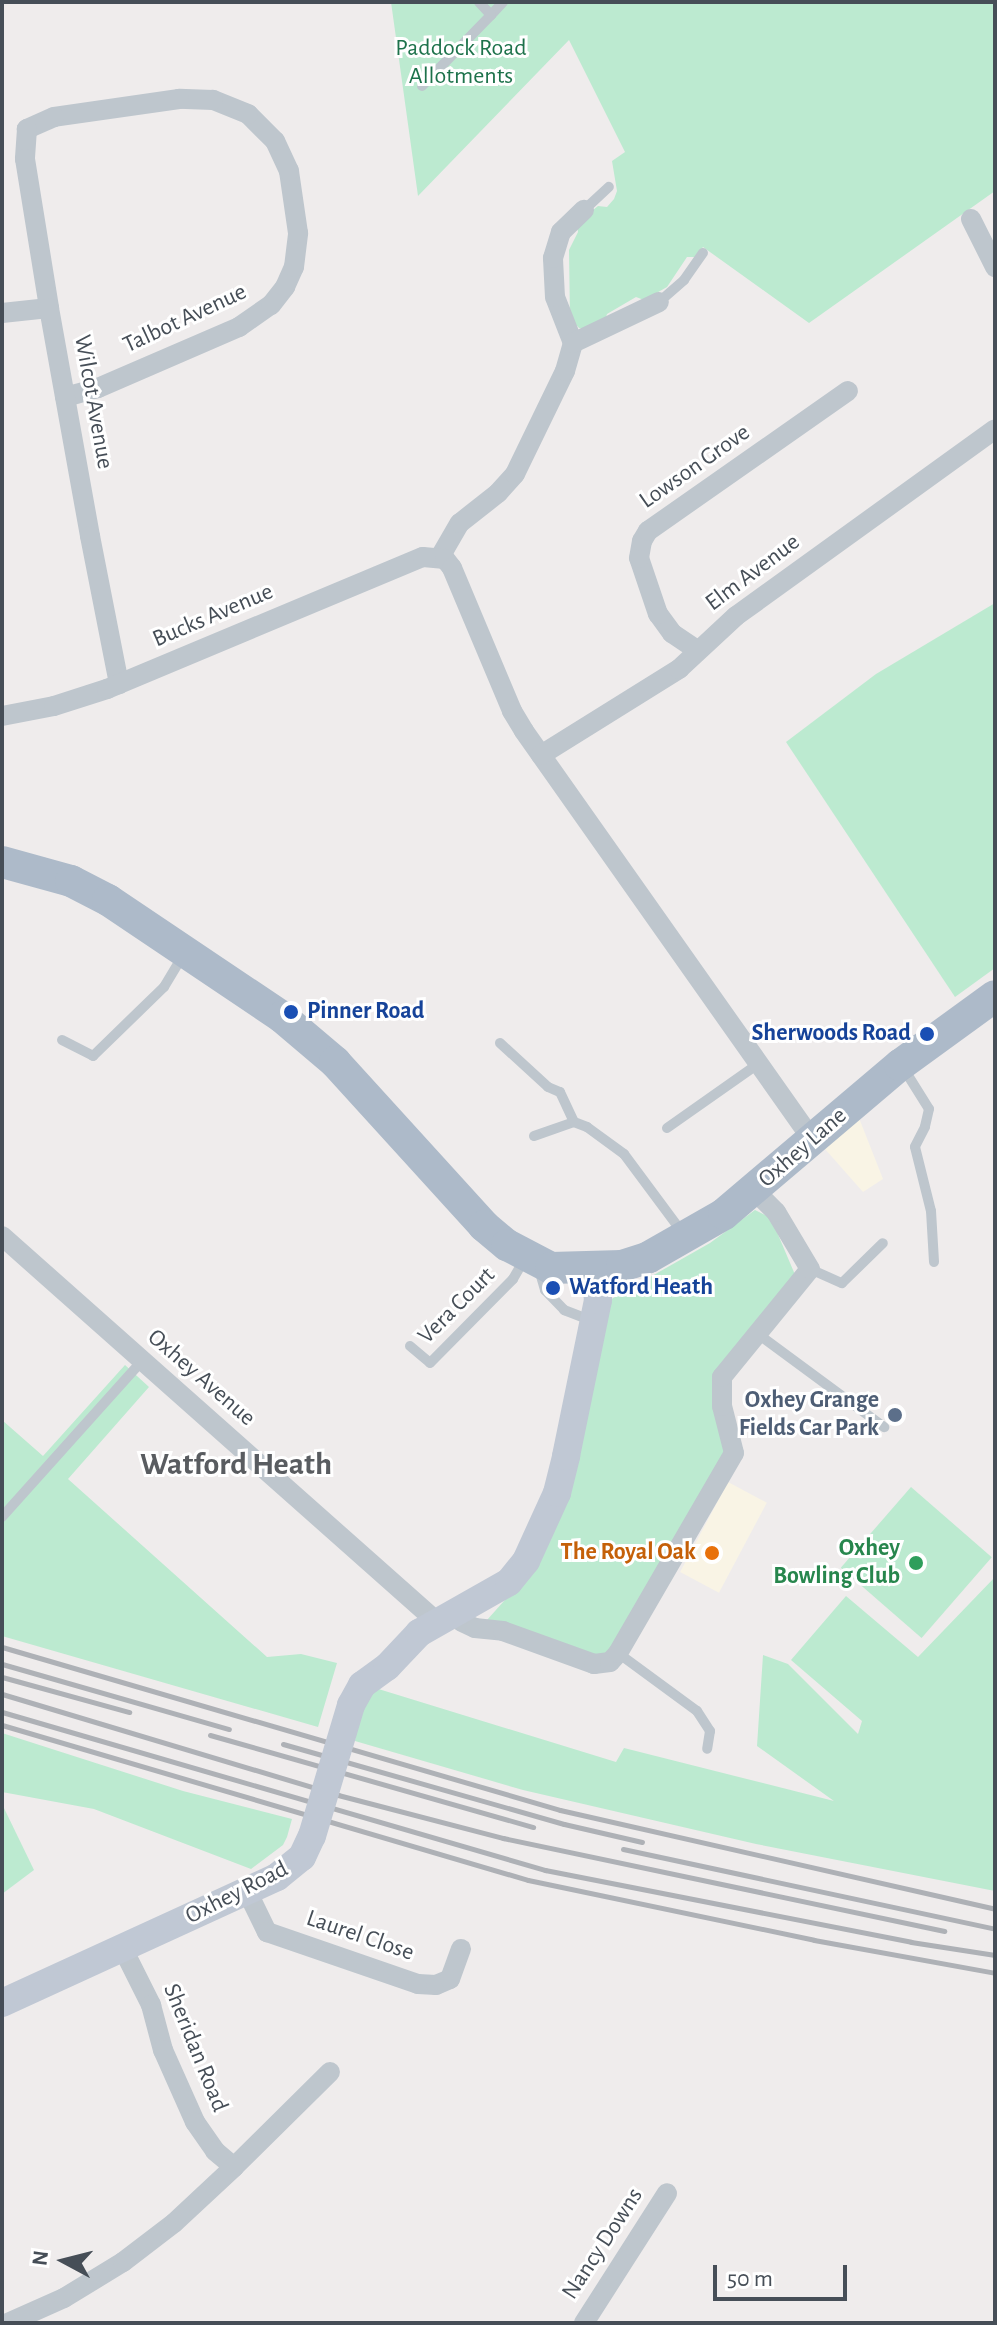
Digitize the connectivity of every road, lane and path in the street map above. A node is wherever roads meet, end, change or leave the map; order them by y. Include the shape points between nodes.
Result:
1 (479, 2) edge
2 (503, 2) edge
3 (491, 15) junction
4 (422, 86) dead end
5 (27, 129) joint
6 (609, 187) dead end
7 (584, 210) joint
8 (971, 219) dead end
9 (703, 253) dead end
10 (995, 267) edge
11 (659, 302) joint
12 (49, 308) junction
13 (2, 313) edge
14 (573, 343) junction
15 (848, 391) dead end
16 (65, 397) junction
17 (995, 429) edge
18 (440, 557) junction
19 (697, 650) junction
20 (119, 684) junction
21 (2, 716) edge
22 (541, 755) junction
23 (2, 862) edge
24 (184, 953) junction
25 (995, 996) edge
26 (62, 1040) dead end
27 (500, 1043) dead end
28 (758, 1064) junction
29 (900, 1065) junction
30 (574, 1122) junction
31 (667, 1128) dead end
32 (534, 1136) dead end
33 (812, 1139) junction
34 (754, 1190) junction
35 (2, 1236) edge
36 (685, 1237) junction
37 (883, 1243) dead end
38 (531, 1259) junction
39 (934, 1262) dead end
40 (595, 1269) junction
41 (810, 1269) junction
42 (594, 1321) junction
43 (758, 1334) junction
44 (410, 1346) dead end
45 (142, 1361) junction
46 (884, 1427) dead end
47 (2, 1517) edge
48 (446, 1617) junction
49 (618, 1653) junction
50 (707, 1749) dead end
51 (247, 1891) junction
52 (123, 1949) junction
53 (461, 1949) dead end
54 (2, 2003) edge
55 (330, 2072) dead end
56 (234, 2167) junction
57 (667, 2193) dead end
58 (8, 2323) edge
59 (584, 2323) edge

1 - 3 lane
2 - 3 lane
3 - 4 lane
5 - 12 street, Wilcot Avenue via 25,159
5 - 16 street, Talbot Avenue via 54,117 179,99 229,104 262,125 279,147 297,216 294,267 285,287 258,316 98,388
6 - 7 lane
7 - 14 street via 567,222 553,258 555,297
8 - 10 street
9 - 11 lane
11 - 14 street
12 - 13 street
12 - 16 street, Wilcot Avenue
14 - 18 street via 565,371 515,474 460,523
15 - 19 street, Lowson Grove via 648,531 642,541 639,558 658,614 672,633
16 - 20 street, Wilcot Avenue
17 - 19 street, Elm Avenue via 736,616
18 - 20 street, Bucks Avenue via 423,557
18 - 22 street via 452,568 512,711
19 - 22 street, Elm Avenue via 668,677
20 - 21 street, Bucks Avenue via 54,706
22 - 28 street
23 - 24 main road via 71,881
24 - 26 lane via 164,987 93,1056
24 - 38 main road via 309,1038 466,1207 507,1245
25 - 29 main road, Oxhey Lane
27 - 30 lane via 560,1092
28 - 31 lane
28 - 33 street
29 - 33 main road, Oxhey Lane
29 - 39 lane via 929,1109 915,1147 931,1211
30 - 32 lane
30 - 36 lane via 624,1154
33 - 34 main road, Oxhey Lane
34 - 36 main road, Oxhey Lane
34 - 41 street via 776,1212
35 - 45 street, Oxhey Avenue
36 - 40 main road, Oxhey Lane via 649,1257
37 - 41 lane via 842,1283
38 - 40 main road via 551,1268
38 - 42 lane via 545,1290 564,1310
38 - 44 lane, Vera Court via 430,1363
40 - 42 street
41 - 43 street
42 - 48 street via 566,1456 541,1533 509,1582
43 - 46 lane
43 - 49 street via 722,1377 719,1389 734,1453
45 - 47 lane
45 - 48 street, Oxhey Avenue
48 - 49 street via 594,1664 610,1662
48 - 51 street, Oxhey Road, bridge via 362,1685 351,1705 312,1836 296,1862
49 - 50 lane via 697,1711 710,1731
51 - 52 street, Oxhey Road
51 - 53 street, Laurel Close via 267,1932 418,1984 450,1979
52 - 54 street, Oxhey Road
52 - 56 street, Sheridan Road via 151,2005 163,2050 195,2122
55 - 56 street
56 - 58 street via 123,2262 64,2298
57 - 59 street, Nancy Downs

